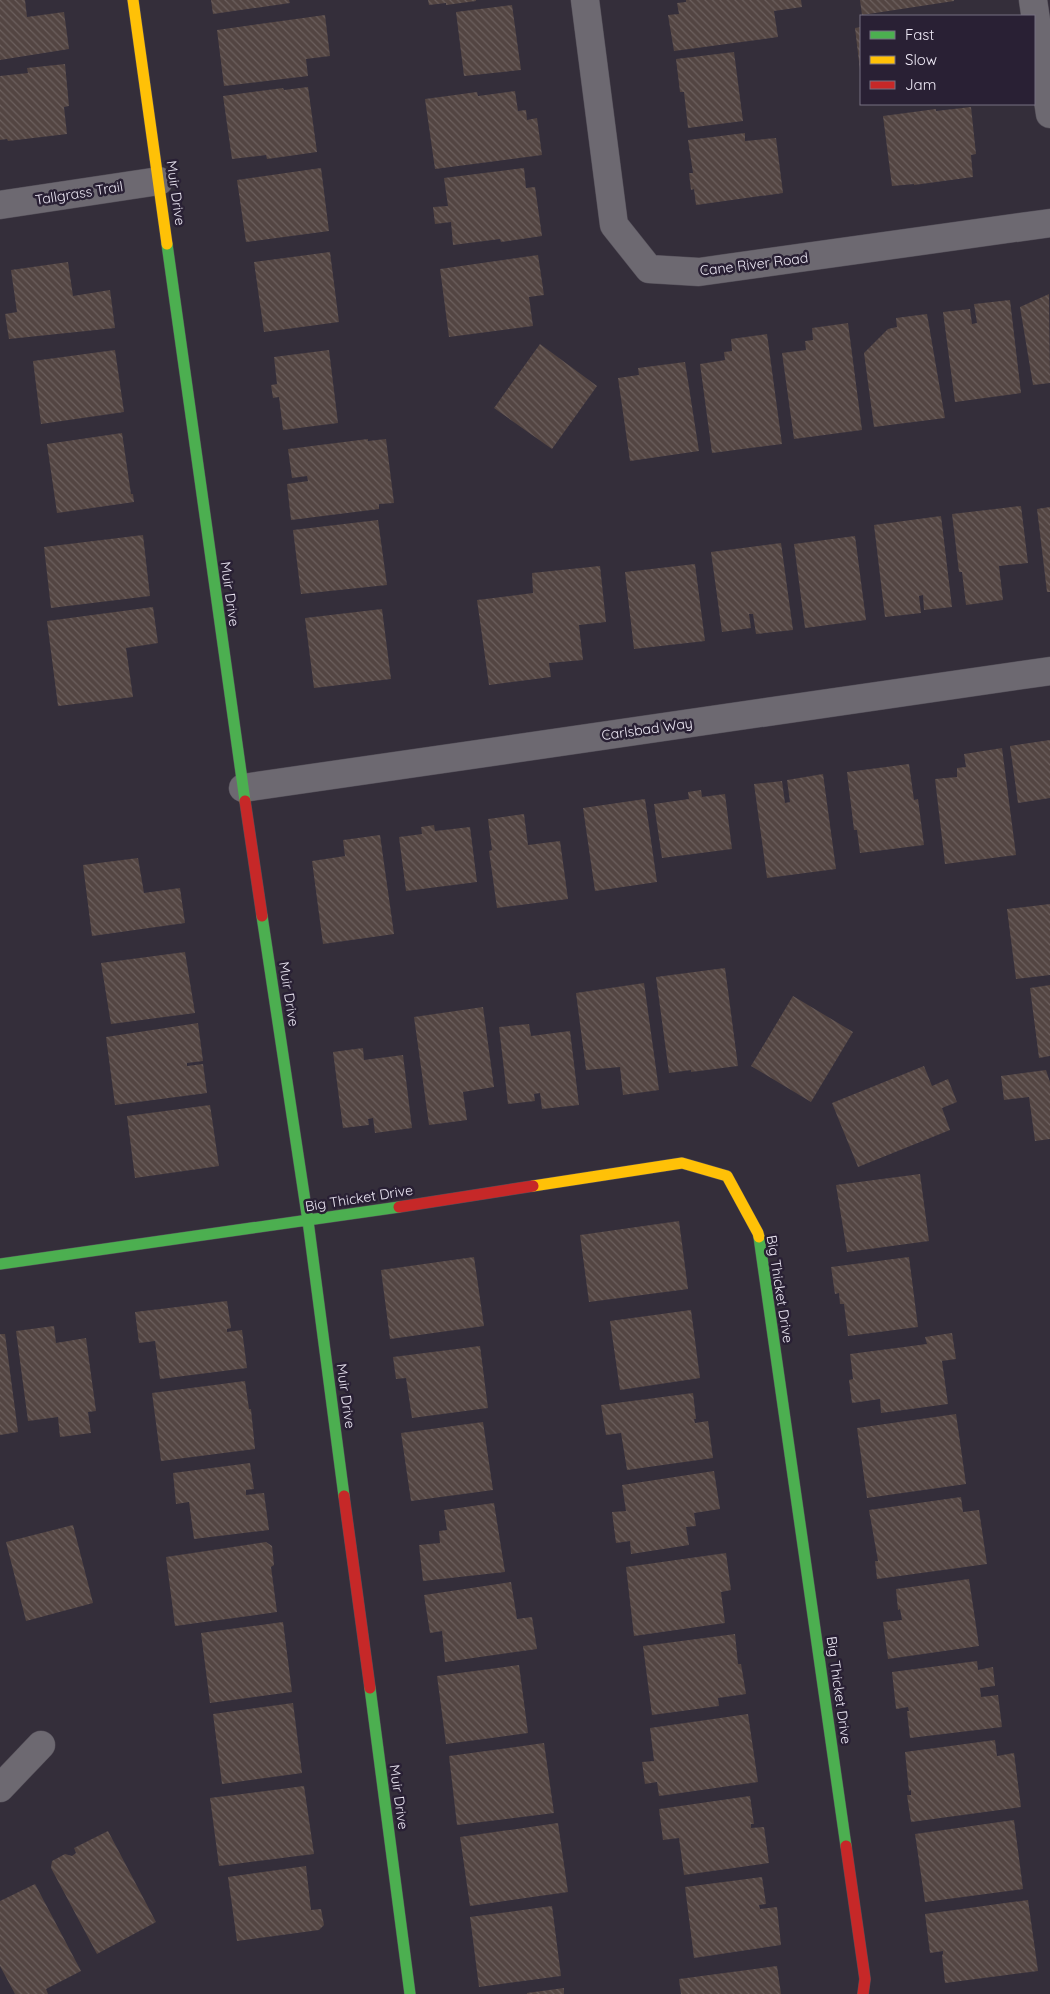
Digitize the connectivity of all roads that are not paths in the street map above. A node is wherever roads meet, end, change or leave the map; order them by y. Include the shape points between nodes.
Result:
1 (134, 0) edge
2 (585, 0) edge
3 (1034, 0) edge
4 (1050, 114) edge
5 (159, 181) junction
6 (0, 205) edge
7 (1050, 223) edge
8 (1050, 670) edge
9 (243, 788) junction
10 (308, 1221) junction
11 (0, 1264) edge
12 (42, 1745) dead end
13 (0, 1788) edge
14 (410, 1994) edge
15 (863, 1994) edge

1 - 5 street, Muir Drive
2 - 7 street, Cane River Road via 614,225 650,268 698,272
3 - 4 street
5 - 6 street, Tallgrass Trail
5 - 9 street, Muir Drive
8 - 9 street, Carlsbad Way
9 - 10 street, Muir Drive
10 - 11 street, Big Thicket Drive
10 - 14 street, Muir Drive
10 - 15 street, Big Thicket Drive via 682,1163 727,1176 758,1233 865,1979
12 - 13 street

